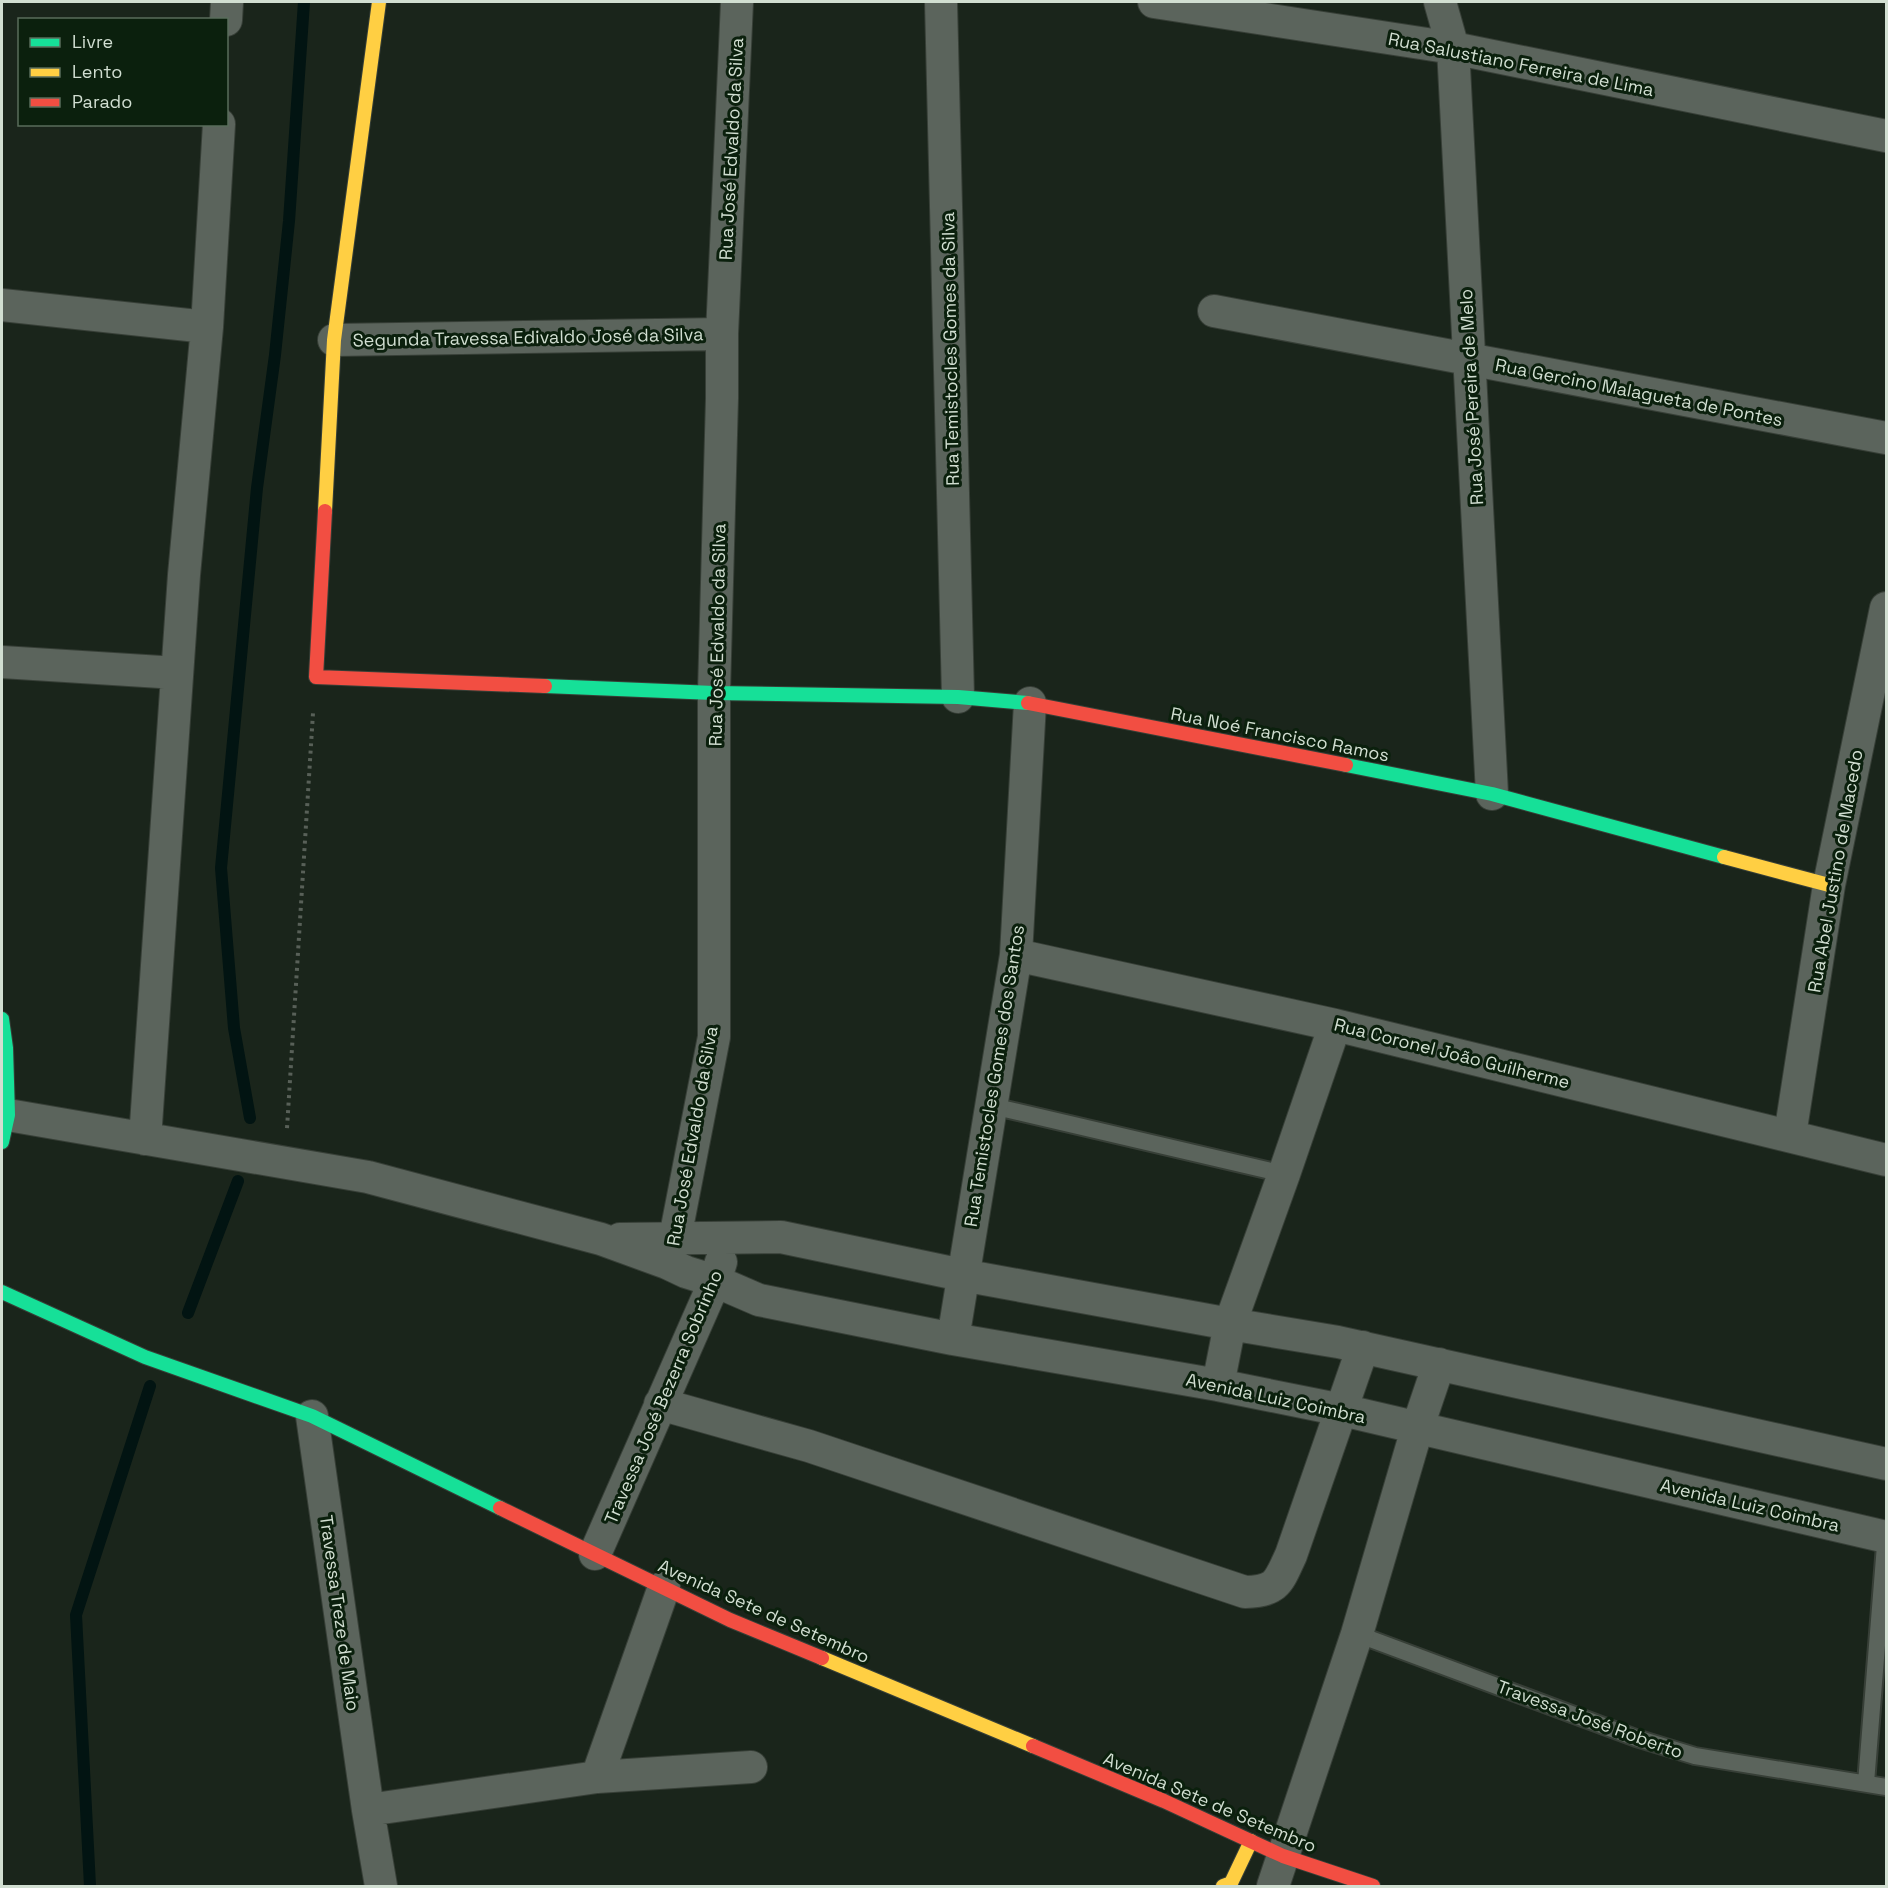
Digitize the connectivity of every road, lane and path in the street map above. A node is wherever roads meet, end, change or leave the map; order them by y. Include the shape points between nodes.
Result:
1 (227, 2) edge
2 (379, 2) edge
3 (737, 2) edge
4 (941, 2) edge
5 (1154, 2) edge
6 (1440, 2) edge
7 (226, 18) edge
8 (1453, 48) junction
9 (219, 126) edge
10 (1887, 136) edge
11 (2, 305) edge
12 (1214, 311) dead end
13 (207, 327) junction
14 (722, 334) junction
15 (334, 340) junction
16 (1469, 361) junction
17 (1887, 438) edge
18 (1887, 608) edge
19 (2, 662) edge
20 (177, 673) junction
21 (316, 676) junction
22 (714, 693) junction
23 (958, 697) junction
24 (1030, 703) junction
25 (1492, 794) junction
26 (1828, 885) junction
27 (1016, 955) junction
28 (2, 1019) edge
29 (1335, 1025) junction
30 (992, 1106) junction
31 (4, 1129) edge
32 (1790, 1136) junction
33 (145, 1139) junction
34 (1887, 1160) edge
35 (285, 1163) junction
36 (1284, 1174) junction
37 (727, 1238) junction
38 (671, 1251) junction
39 (962, 1275) junction
40 (715, 1281) junction
41 (2, 1292) edge
42 (1230, 1324) junction
43 (952, 1339) junction
44 (1363, 1347) junction
45 (1439, 1364) junction
46 (1218, 1385) junction
47 (660, 1404) junction
48 (1342, 1410) junction
49 (312, 1416) junction
50 (1417, 1429) junction
51 (1887, 1464) edge
52 (1886, 1535) edge
53 (595, 1554) junction
54 (664, 1587) junction
55 (1357, 1634) junction
56 (751, 1767) dead end
57 (597, 1777) junction
58 (1866, 1783) junction
59 (1887, 1787) edge
60 (368, 1810) junction
61 (1251, 1841) junction
62 (1283, 1856) junction
63 (381, 1887) edge
64 (1223, 1887) edge
65 (1273, 1887) edge
66 (1373, 1887) edge

1 - 7 street
2 - 15 street
3 - 14 street, Rua José Edvaldo da Silva
4 - 23 street, Rua Temistocles Gomes da Silva
5 - 8 street, Rua Salustiano Ferreira de Lima
6 - 8 street, Rua José Pereira de Melo
8 - 10 street, Rua Salustiano Ferreira de Lima
8 - 16 street, Rua José Pereira de Melo
9 - 13 street
11 - 13 street
12 - 16 street, Rua Gercino Malagueta de Pontes
13 - 20 street
14 - 15 street, Segunda Travessa Edivaldo José da Silva
14 - 22 street, Rua José Edvaldo da Silva
15 - 21 street
16 - 17 street, Rua Gercino Malagueta de Pontes
16 - 25 street, Rua José Pereira de Melo
18 - 26 street, Rua Abel Justino de Macedo
19 - 20 street
20 - 33 street
21 - 22 street, Rua Noé Francisco Ramos
21 - 35 path
22 - 23 street, Rua Noé Francisco Ramos
22 - 38 street, Rua José Edvaldo da Silva via 714,1036
23 - 24 street, Rua Noé Francisco Ramos
24 - 25 street, Rua Noé Francisco Ramos
24 - 27 street, Rua Temistocles Gomes dos Santos
25 - 26 street, Rua Noé Francisco Ramos
26 - 32 street, Rua Abel Justino de Macedo
27 - 29 street, Rua Coronel João Guilherme
27 - 30 street, Rua Temistocles Gomes dos Santos
28 - 31 street via 6,1048
29 - 32 street, Rua Coronel João Guilherme
29 - 36 street
30 - 36 lane
30 - 39 street, Rua Temistocles Gomes dos Santos
31 - 33 street, Avenida Luiz Coimbra
32 - 34 street, Rua Coronel João Guilherme
33 - 35 street, Avenida Luiz Coimbra
35 - 38 street, Avenida Luiz Coimbra via 368,1177 601,1239
36 - 42 street
37 - 38 street
37 - 39 street via 781,1237
37 - 40 street, Travessa José Bezerra Sobrinho
38 - 40 street, Avenida Luiz Coimbra via 686,1272
39 - 42 street
39 - 43 street, Rua Temistocles Gomes dos Santos
40 - 43 street, Avenida Luiz Coimbra via 759,1300
40 - 47 street, Travessa José Bezerra Sobrinho
41 - 49 street, Avenida Sete de Setembro via 146,1357
42 - 44 street
42 - 46 street
43 - 46 street, Avenida Luiz Coimbra
44 - 45 street
44 - 48 street
45 - 50 street
45 - 51 street
46 - 48 street, Avenida Luiz Coimbra
47 - 48 street via 809,1446 1245,1592 1264,1591 1280,1580
47 - 53 street, Travessa José Bezerra Sobrinho
48 - 50 street, Avenida Luiz Coimbra
49 - 53 street, Avenida Sete de Setembro
49 - 60 street, Travessa Treze de Maio
50 - 52 street, Avenida Luiz Coimbra
50 - 55 street
52 - 58 lane
53 - 54 street, Avenida Sete de Setembro
54 - 57 street
54 - 61 street, Avenida Sete de Setembro via 730,1620
55 - 58 lane, Travessa José Roberto via 1636,1738 1695,1756
55 - 62 street
56 - 57 street
57 - 60 street
58 - 59 lane, Travessa José Roberto
60 - 63 street
61 - 62 street, Avenida Sete de Setembro
61 - 64 street via 1231,1883
62 - 65 street
62 - 66 street, Avenida Sete de Setembro

